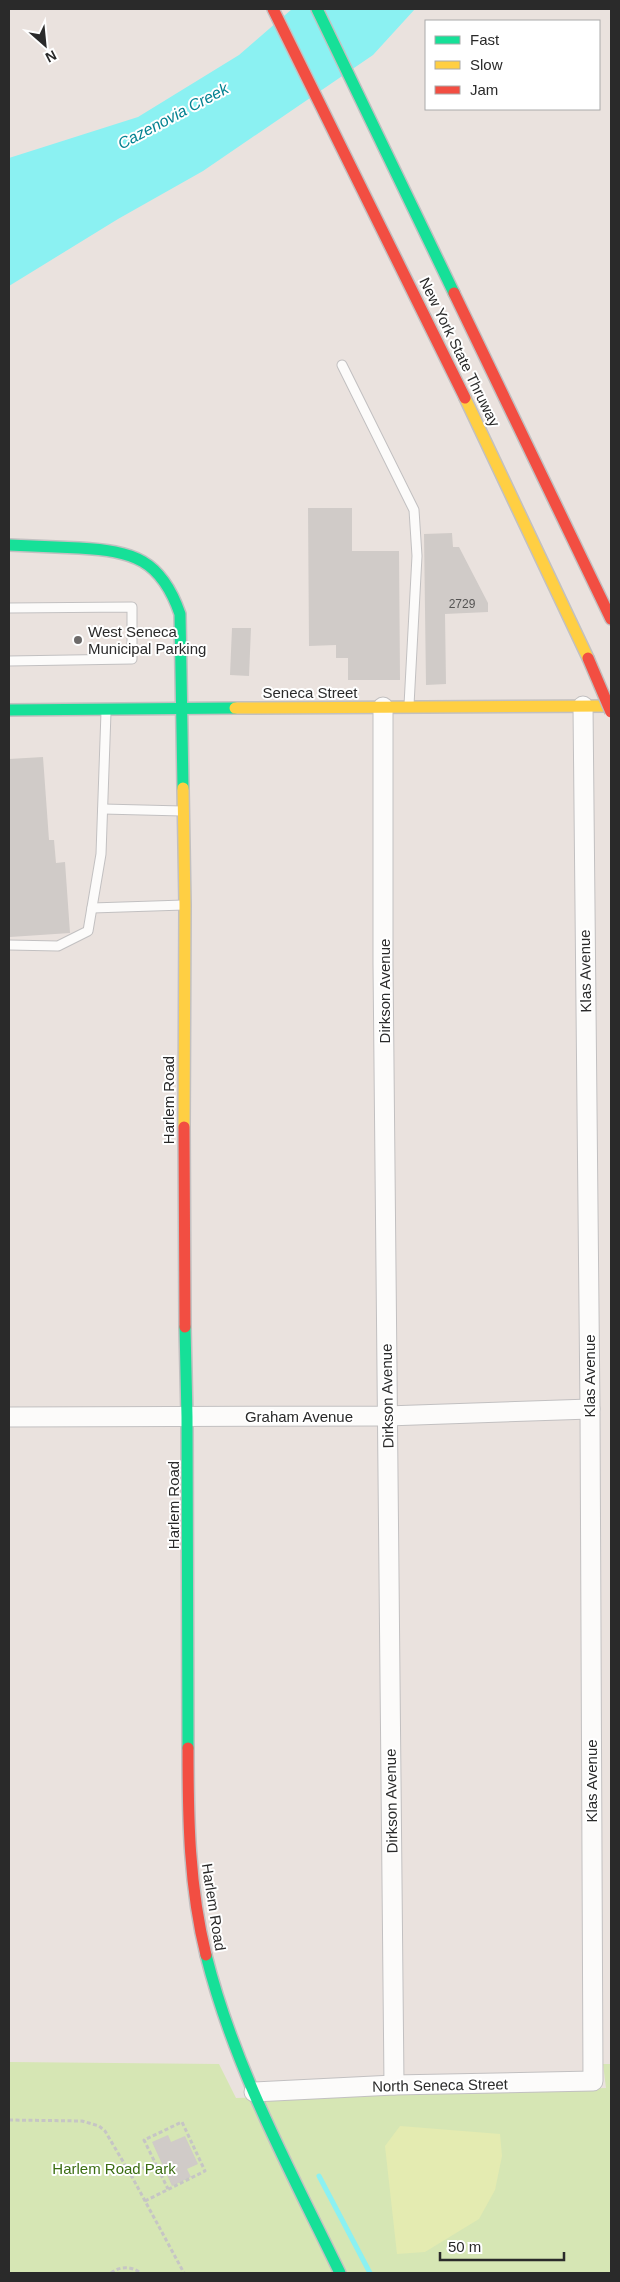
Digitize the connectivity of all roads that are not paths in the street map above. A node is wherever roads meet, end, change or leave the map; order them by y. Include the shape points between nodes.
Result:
1 (273, 9) edge
2 (317, 9) edge
3 (342, 366) dead end
4 (9, 546) edge
5 (9, 608) edge
6 (611, 620) edge
7 (9, 660) edge
8 (583, 706) junction
9 (611, 706) edge
10 (383, 707) junction
11 (409, 707) junction
12 (182, 708) junction
13 (106, 709) junction
14 (9, 710) edge
15 (611, 712) edge
16 (103, 809) junction
17 (183, 811) junction
18 (185, 905) junction
19 (92, 908) junction
20 (9, 945) edge
21 (590, 1409) junction
22 (388, 1416) junction
23 (9, 1417) edge
24 (188, 1418) junction
25 (592, 2047) joint
26 (394, 2085) junction
27 (254, 2092) junction
28 (340, 2273) edge

1 - 15 main road, New York State Thruway, bridge via 502,472
2 - 6 main road, New York State Thruway
3 - 11 lane via 414,510 417,556
4 - 12 main road, Harlem Road via 111,550 134,556 154,568 175,597 180,614
5 - 7 lane via 132,607 132,659
8 - 9 main road, Seneca Street
8 - 11 main road, Seneca Street
8 - 21 street, Klas Avenue
10 - 11 main road, Seneca Street
10 - 12 main road, Seneca Street
10 - 22 street, Dirkson Avenue
12 - 13 main road, Seneca Street
12 - 17 main road, Harlem Road
13 - 14 main road, Seneca Street
13 - 16 lane
16 - 17 lane
16 - 19 lane via 101,854
17 - 18 main road, Harlem Road
18 - 19 lane
18 - 24 main road, Harlem Road via 183,1268
19 - 20 lane via 88,932 58,946
21 - 22 street, Graham Avenue
21 - 25 street, Klas Avenue
22 - 24 street, Graham Avenue
22 - 26 street, Dirkson Avenue
23 - 24 street, Graham Avenue
24 - 27 main road, Harlem Road via 188,1811 192,1866 199,1926 209,1968 231,2037
25 - 26 street, North Seneca Street via 592,2081
26 - 27 street, North Seneca Street
27 - 28 main road, Harlem Road

